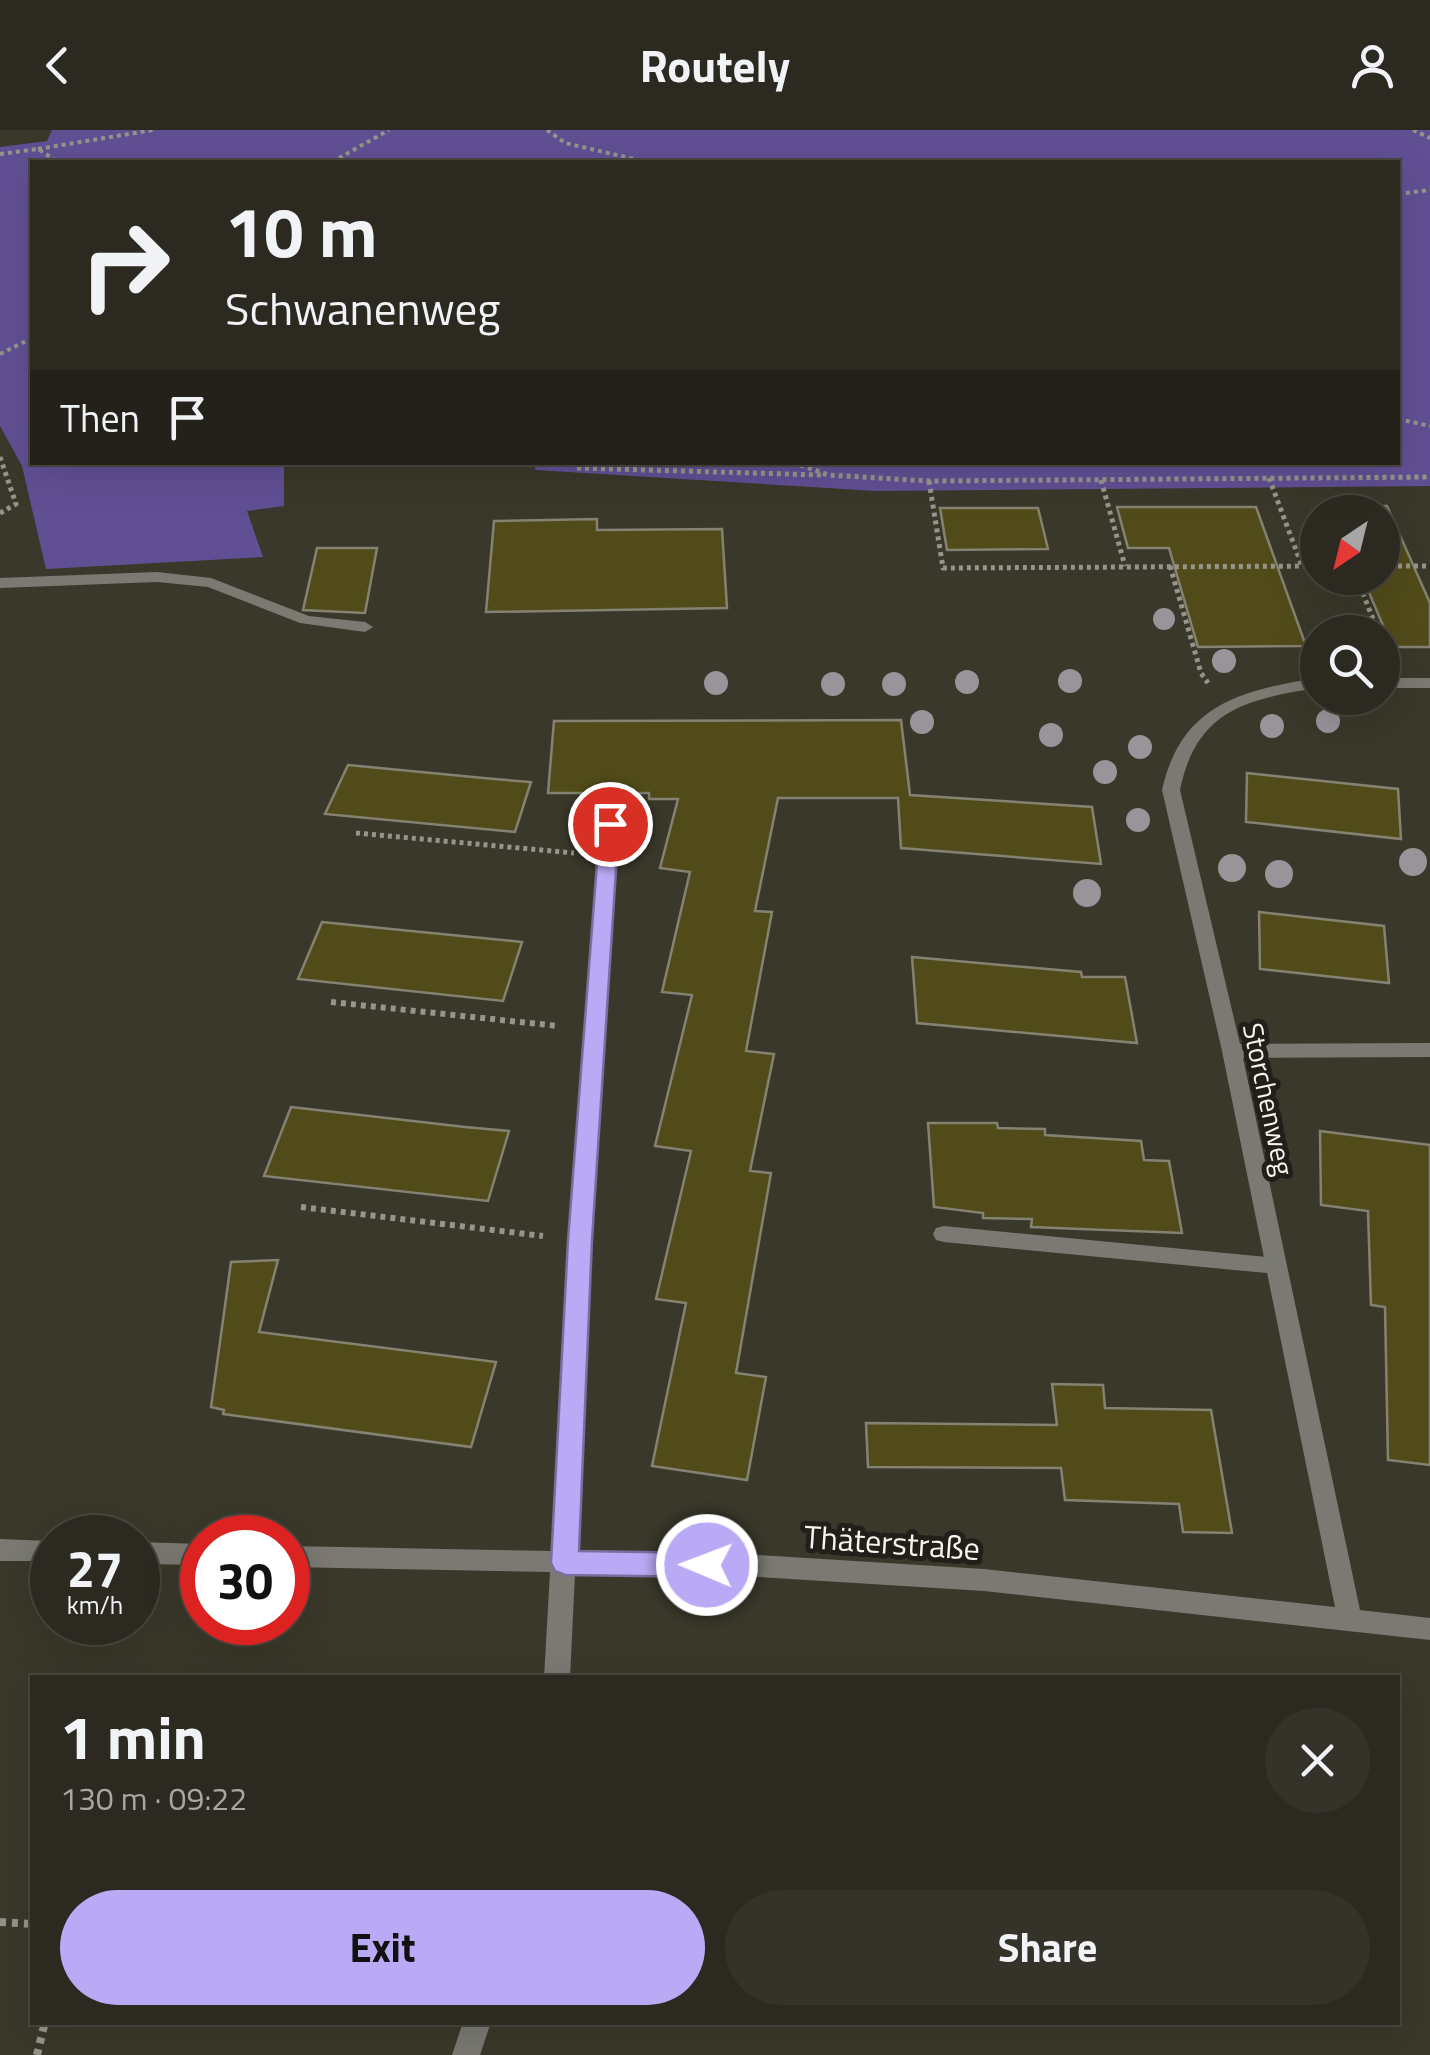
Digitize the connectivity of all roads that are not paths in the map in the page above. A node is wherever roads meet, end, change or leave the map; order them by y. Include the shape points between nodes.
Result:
1 (0, 583) edge
2 (365, 627) dead end
3 (1400, 683) edge
4 (1430, 683) edge
5 (1300, 685) edge
6 (610, 824) dead end
7 (1430, 1050) edge
8 (1232, 1051) junction
9 (944, 1234) dead end
10 (1276, 1266) junction
11 (0, 1550) edge
12 (30, 1551) edge
13 (310, 1557) edge
14 (565, 1563) junction
15 (1349, 1617) junction
16 (1430, 1629) edge
17 (558, 1675) edge
18 (476, 2025) edge
19 (466, 2055) edge

1 - 2 street via 211,583 306,620
3 - 4 street
5 - 8 street, Storchenweg via 1237,704 1188,737 1174,760 1171,790
6 - 14 street
7 - 8 street
8 - 10 street, Storchenweg
9 - 10 street
10 - 15 street, Storchenweg
11 - 12 street
13 - 14 street, Thäterstraße
14 - 15 street, Thäterstraße via 742,1565 984,1580
14 - 17 street
15 - 16 street, Thäterstraße
18 - 19 street

